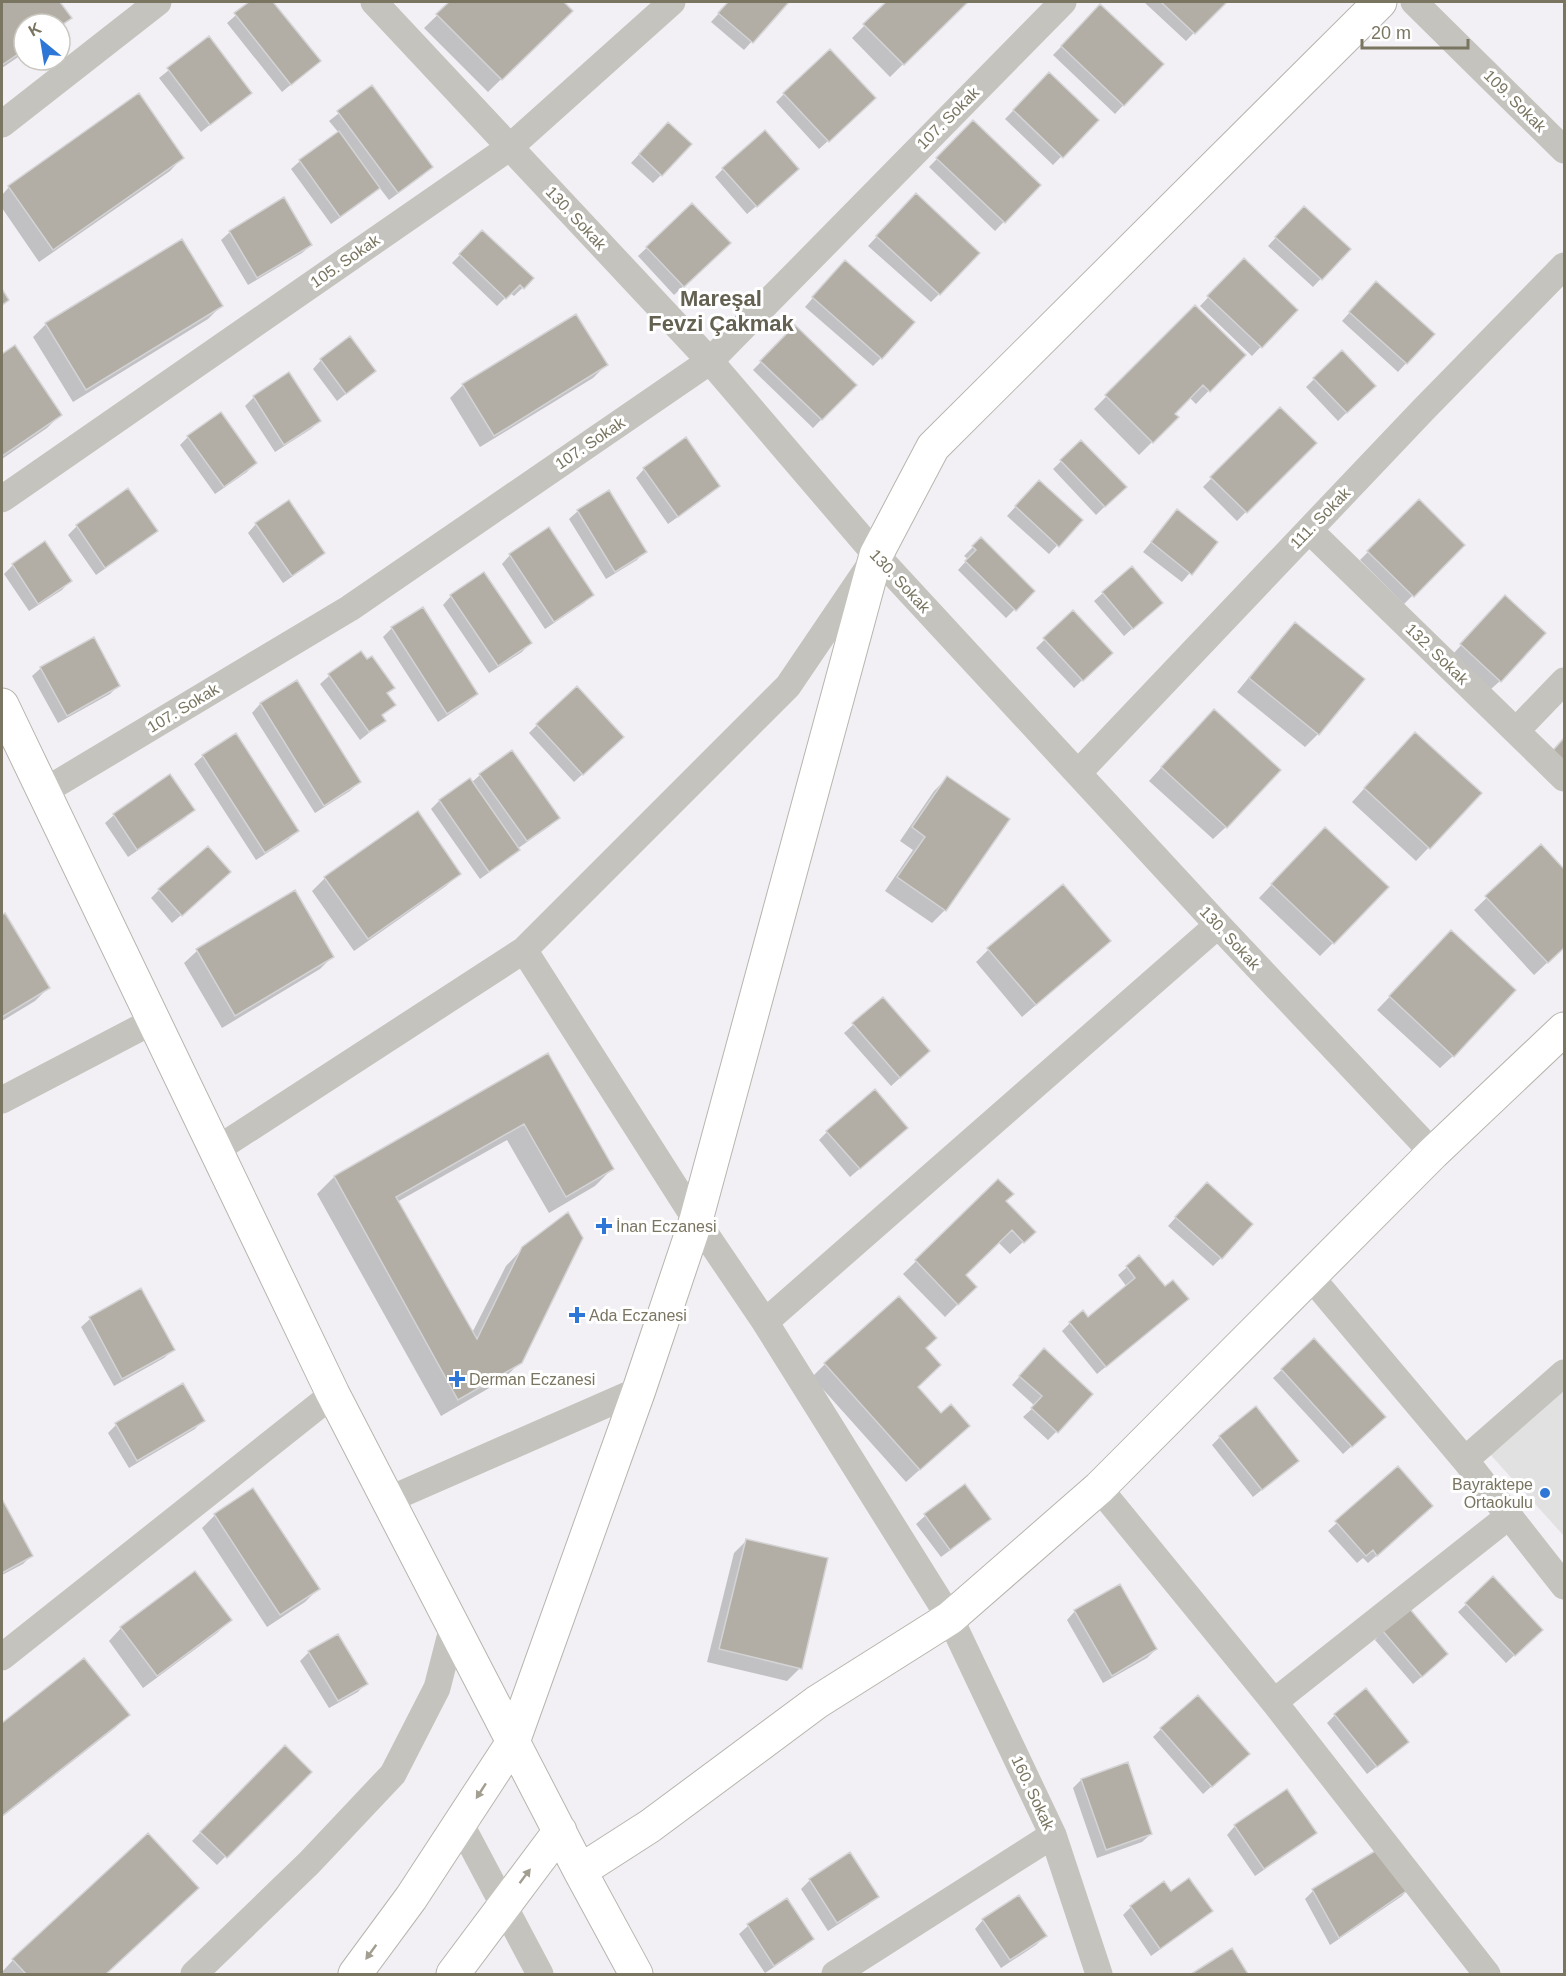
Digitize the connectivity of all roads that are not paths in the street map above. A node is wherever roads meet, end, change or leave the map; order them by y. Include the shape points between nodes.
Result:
1 (158, 2) edge
2 (374, 2) edge
3 (672, 2) edge
4 (1063, 2) edge
5 (1380, 2) edge
6 (1414, 2) edge
7 (2, 124) edge
8 (510, 147) junction
9 (1564, 150) edge
10 (1564, 266) edge
11 (710, 361) junction
12 (2, 499) edge
13 (1309, 530) junction
14 (876, 555) junction
15 (1564, 681) edge
16 (2, 705) edge
17 (1516, 731) junction
18 (1078, 773) junction
19 (1564, 778) edge
20 (43, 792) junction
21 (1218, 925) junction
22 (524, 950) junction
23 (153, 1021) junction
24 (1564, 1029) edge
25 (2, 1100) edge
26 (216, 1150) junction
27 (1433, 1153) junction
28 (696, 1220) junction
29 (1310, 1276) junction
30 (765, 1322) junction
31 (1564, 1373) edge
32 (639, 1390) junction
33 (333, 1394) junction
34 (1465, 1460) junction
35 (1099, 1488) junction
36 (387, 1500) junction
37 (1509, 1516) junction
38 (1564, 1586) edge
39 (950, 1618) junction
40 (453, 1626) junction
41 (2, 1657) edge
42 (1274, 1702) junction
43 (513, 1742) junction
44 (460, 1823) junction
45 (560, 1831) junction
46 (1053, 1835) junction
47 (580, 1871) junction
48 (503, 1904) junction
49 (194, 1974) edge
50 (355, 1974) edge
51 (453, 1974) edge
52 (540, 1974) edge
53 (636, 1974) edge
54 (835, 1974) edge
55 (1099, 1974) edge
56 (1486, 1974) edge

1 - 7 street
2 - 8 street, 130. Sokak
3 - 8 street, 105. Sokak
4 - 11 street, 107. Sokak
5 - 14 street via 933,447
6 - 9 street, 109. Sokak
8 - 11 street, 130. Sokak
8 - 12 street, 105. Sokak
10 - 13 street, 111. Sokak
11 - 14 street, 130. Sokak
11 - 20 street, 107. Sokak via 350,608
13 - 17 street, 132. Sokak
13 - 18 street, 111. Sokak
14 - 18 street, 130. Sokak
14 - 22 street via 788,686
14 - 28 street
15 - 17 street
16 - 20 street
17 - 19 street, 132. Sokak
18 - 21 street, 130. Sokak
20 - 23 street
21 - 27 street, 130. Sokak
21 - 30 street
22 - 26 street
22 - 28 street, 160. Sokak
23 - 25 street
23 - 26 street
24 - 27 street
26 - 33 street
27 - 29 street
28 - 30 street, 160. Sokak
28 - 32 street
29 - 34 street
29 - 35 street
30 - 39 street, 160. Sokak
31 - 34 street
32 - 36 street
32 - 43 street
33 - 36 street
33 - 41 street
34 - 37 street
35 - 39 street
35 - 42 street
36 - 40 street
37 - 38 street
37 - 42 street
39 - 46 street, 160. Sokak
39 - 47 street via 817,1702 650,1826
40 - 43 street
40 - 49 street via 437,1688 393,1774 309,1863
42 - 56 street
43 -> 44 street
43 - 45 street
44 - 48 street
44 -> 50 street
45 - 47 street
48 -> 45 street
46 - 54 street
46 - 55 street, 160. Sokak
47 - 53 street
48 - 51 street
48 - 52 street

